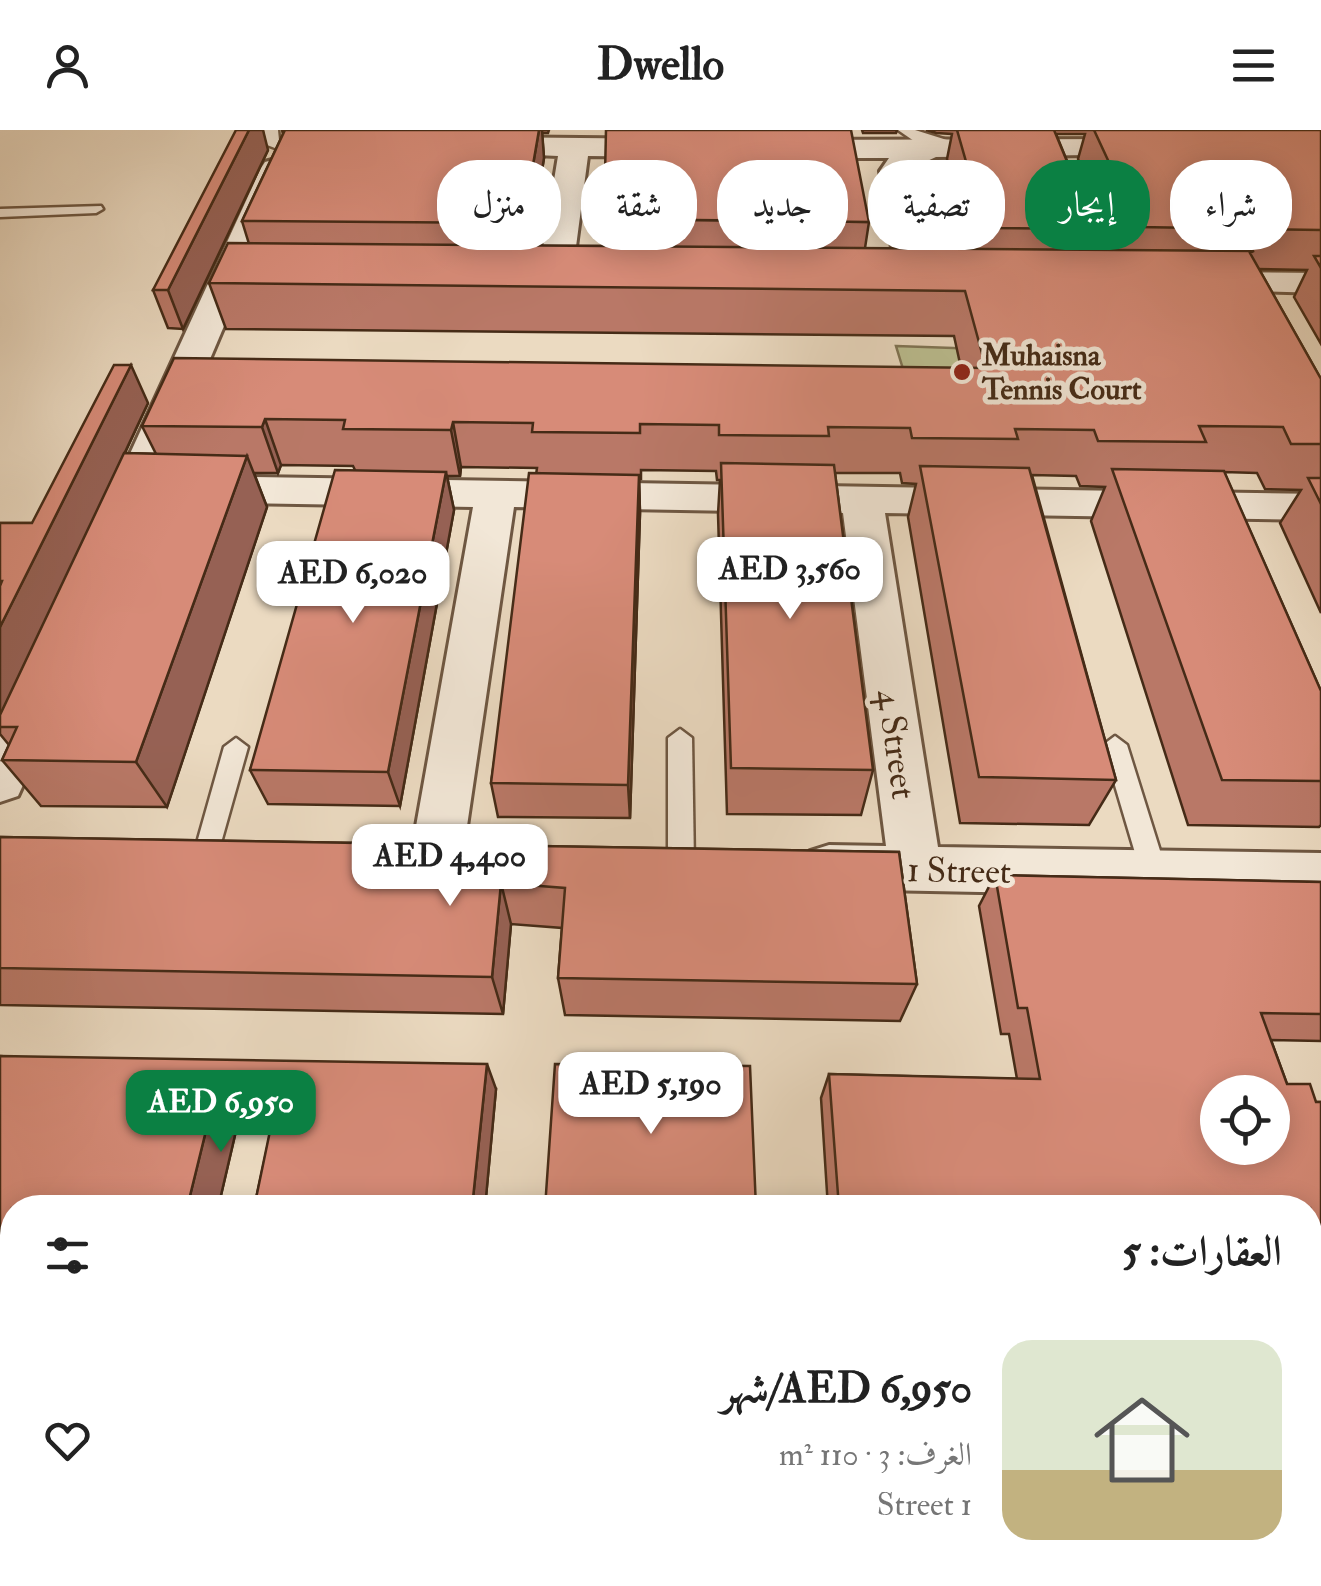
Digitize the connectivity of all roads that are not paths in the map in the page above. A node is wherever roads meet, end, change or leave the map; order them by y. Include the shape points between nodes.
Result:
1 (905, 130) edge
2 (852, 140) edge
3 (292, 142) edge
4 (447, 146) edge
5 (574, 147) junction
6 (762, 147) edge
7 (700, 148) edge
8 (1182, 148) edge
9 (974, 149) junction
10 (1055, 149) junction
11 (930, 150) junction
12 (875, 160) edge
13 (906, 160) edge
14 (1059, 160) edge
15 (96, 210) dead end
16 (0, 213) edge
17 (908, 250) edge
18 (516, 277) edge
19 (555, 277) junction
20 (594, 278) edge
21 (874, 280) edge
22 (914, 280) junction
23 (952, 280) edge
24 (1167, 282) edge
25 (1264, 283) junction
26 (1321, 283) edge
27 (1283, 317) edge
28 (136, 488) junction
29 (496, 494) junction
30 (862, 500) junction
31 (1321, 508) edge
32 (104, 557) edge
33 (56, 661) edge
34 (680, 738) dead end
35 (1115, 744) dead end
36 (236, 747) dead end
37 (0, 782) edge
38 (185, 856) joint
39 (262, 858) edge
40 (492, 862) edge
41 (624, 864) edge
42 (700, 865) joint
43 (778, 866) edge
44 (915, 869) junction
45 (1154, 873) junction
46 (1321, 876) edge

1 - 9 lane
2 - 6 street
2 - 11 street
2 - 12 street
3 - 28 street via 280,160 247,275
4 - 5 street
5 - 7 street
5 - 19 street
8 - 10 street
9 - 10 street
9 - 11 street
10 - 14 street
11 - 13 street
15 - 16 lane
17 - 22 street
18 - 19 street
19 - 20 street
21 - 22 street
22 - 23 street
24 - 25 street
25 - 26 street
25 - 27 street
28 - 29 street
28 - 32 street
29 - 30 street
29 - 40 street via 417,860
30 - 31 street via 1233,523
30 - 44 street, 4 Street
33 - 37 street
34 - 42 lane
35 - 45 lane
36 - 38 lane
38 - 39 street
41 - 42 street
43 - 44 street, 1 Street
44 - 45 street, 1 Street
45 - 46 street, 1 Street

